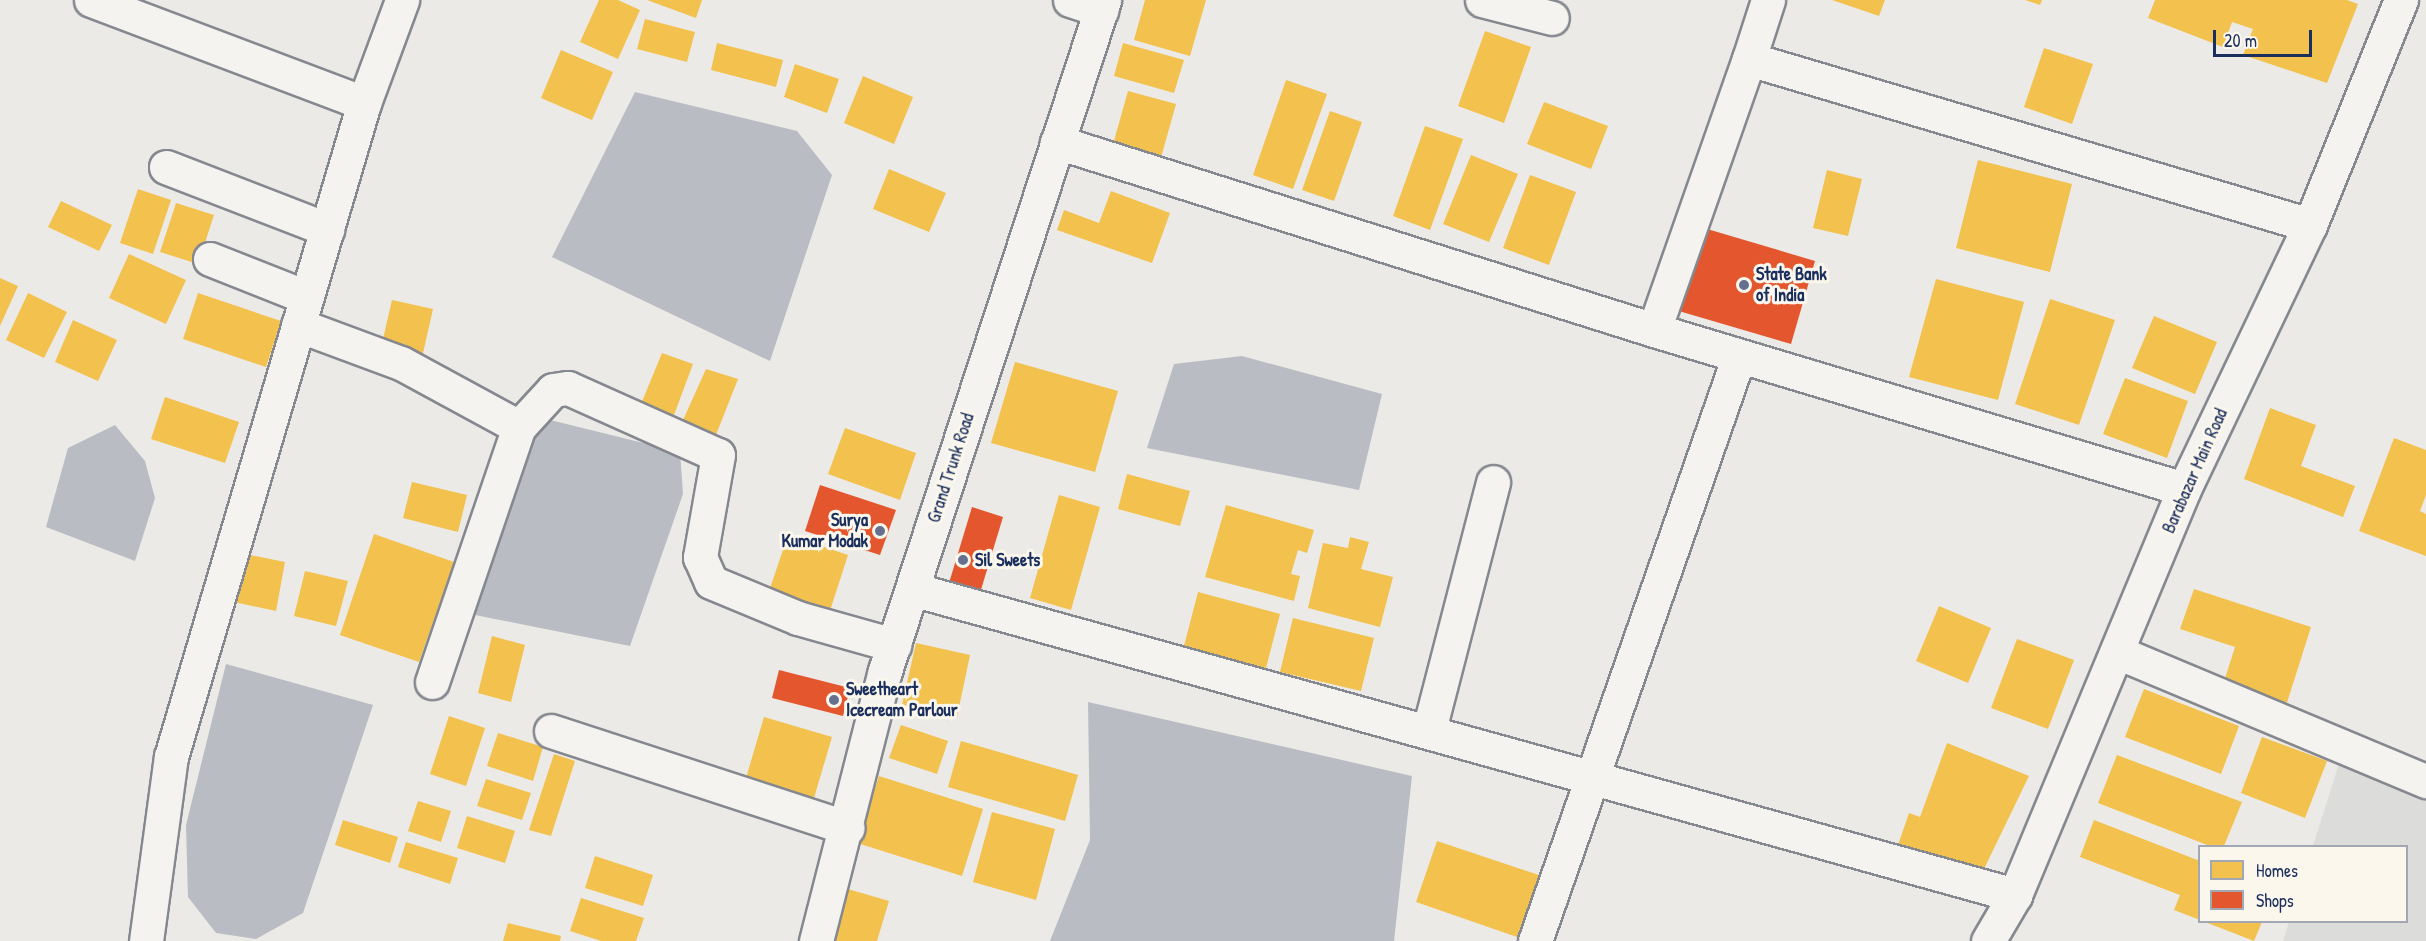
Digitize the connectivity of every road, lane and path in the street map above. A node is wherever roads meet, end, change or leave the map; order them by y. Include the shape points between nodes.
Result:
1 (91, 0) edge
2 (402, 0) edge
3 (1070, 0) edge
4 (1482, 0) edge
5 (1768, 0) edge
6 (2401, 0) edge
7 (1103, 5) edge
8 (1552, 18) dead end
9 (1749, 59) junction
10 (364, 103) junction
11 (1057, 142) junction
12 (166, 167) dead end
13 (2310, 225) junction
14 (327, 229) junction
15 (210, 259) dead end
16 (302, 311) junction
17 (1654, 330) junction
18 (1738, 356) junction
19 (519, 427) junction
20 (1493, 482) dead end
21 (2184, 489) junction
22 (912, 589) junction
23 (894, 645) junction
24 (2117, 652) junction
25 (432, 682) dead end
26 (1429, 730) junction
27 (550, 731) dead end
28 (1589, 774) junction
29 (2426, 781) edge
30 (848, 828) junction
31 (2015, 895) junction
32 (146, 941) edge
33 (816, 941) edge
34 (1535, 941) edge
35 (1988, 941) edge

1 - 10 street
2 - 10 street
3 - 7 street
4 - 8 street
5 - 9 street
6 - 13 street, Barabazar Main Road
7 - 11 street, Grand Trunk Road
9 - 13 street
9 - 17 street
10 - 14 street
11 - 17 street
11 - 22 street, Grand Trunk Road
12 - 14 street
13 - 21 street, Barabazar Main Road
14 - 16 street
15 - 16 street
16 - 19 street
16 - 32 street via 171,757
17 - 18 street
18 - 21 street
18 - 28 street
19 - 23 street via 553,390 568,388 708,446 718,455 718,470 700,557 711,582 798,618
19 - 25 street
20 - 26 street
21 - 24 street, Barabazar Main Road
22 - 23 street, Grand Trunk Road
22 - 26 street
23 - 30 street, Grand Trunk Road
24 - 29 street
24 - 31 street, Barabazar Main Road
26 - 28 street
27 - 30 street
28 - 31 street
28 - 34 street
30 - 33 street, Grand Trunk Road
31 - 35 street, Barabazar Main Road

